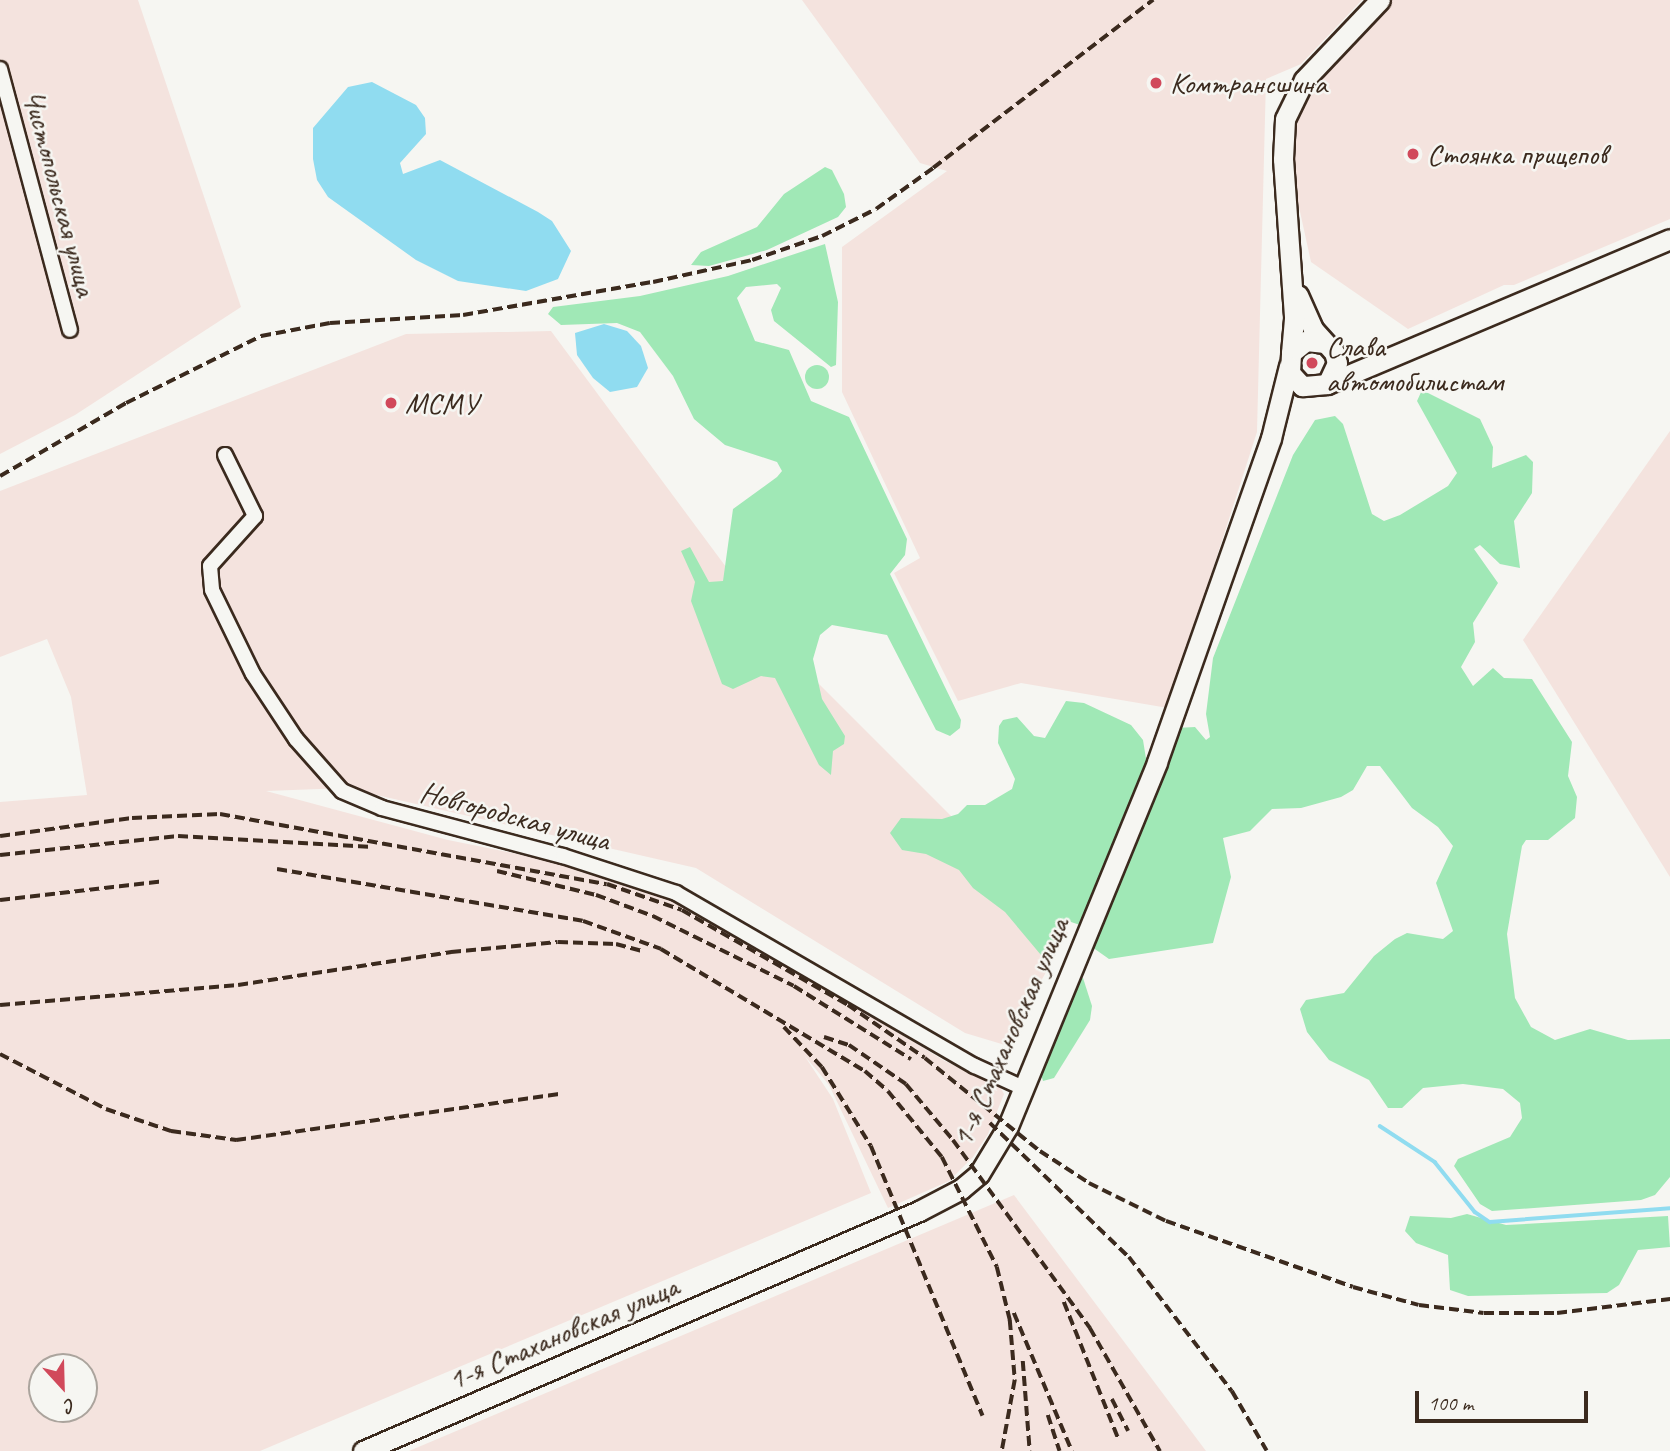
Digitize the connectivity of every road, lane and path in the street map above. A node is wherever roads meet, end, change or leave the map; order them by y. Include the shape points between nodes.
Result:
1 (1380, 0) edge
2 (0, 69) edge
3 (1670, 239) edge
4 (1292, 281) junction
5 (70, 330) dead end
6 (1327, 345) junction
7 (1392, 353) junction
8 (1290, 360) junction
9 (1324, 386) junction
10 (1271, 438) junction
11 (225, 455) dead end
12 (1023, 1088) junction
13 (363, 1451) edge

1 - 4 main road via 1304,80 1285,119 1283,159
2 - 5 street, Чистопольская улица
3 - 7 main road via 1500,313
4 - 6 main road via 1306,315
4 - 8 main road
6 - 7 main road via 1362,355
6 - 8 main road via 1306,341
6 - 9 main road via 1337,363
7 - 9 main road
8 - 9 main road via 1297,383
8 - 10 main road
9 - 10 main road via 1291,408
10 - 12 main road, 1-я Стахановская улица via 1157,762
11 - 12 street, Новгородская улица via 255,516 210,566 212,590 253,674 296,739 342,791 382,808 576,859 676,893 975,1066
12 - 13 main road, 1-я Стахановская улица via 986,1165 954,1193

